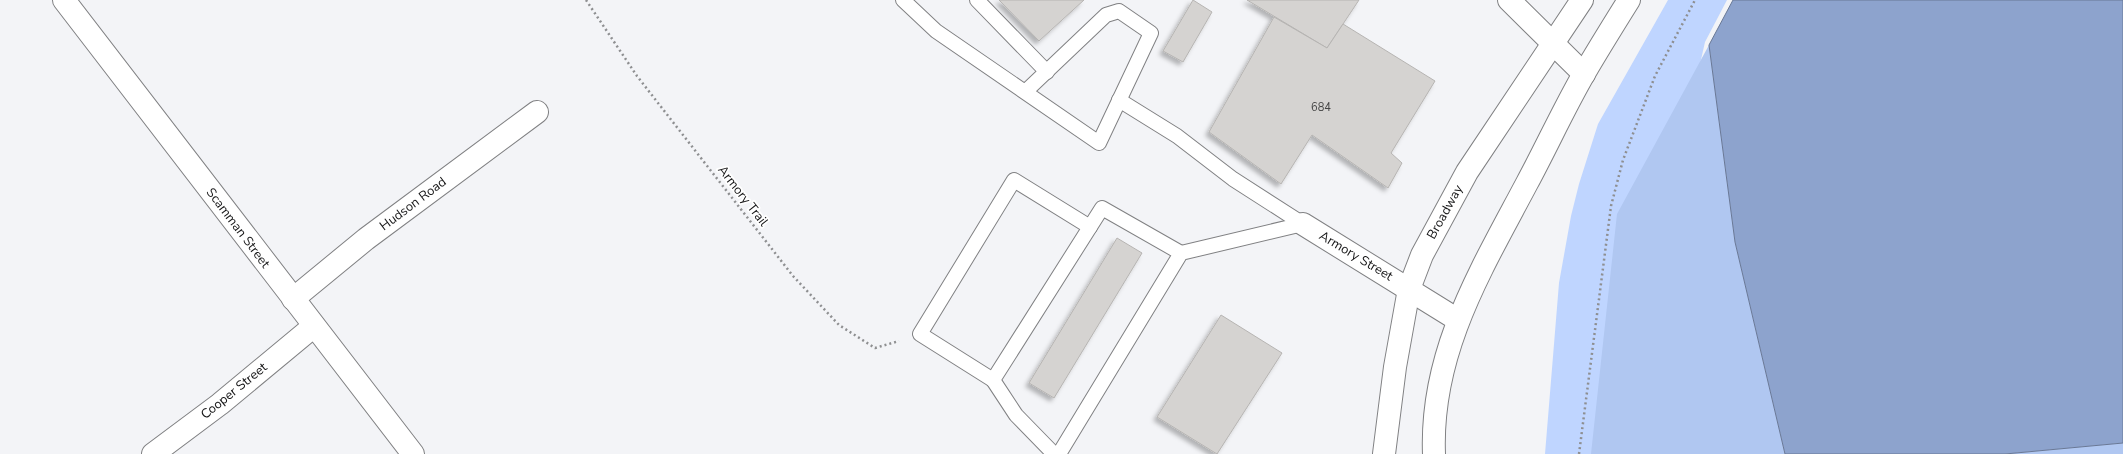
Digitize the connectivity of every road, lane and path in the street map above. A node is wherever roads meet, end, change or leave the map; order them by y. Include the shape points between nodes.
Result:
1 (64, 0) edge
2 (586, 0) edge
3 (903, 0) edge
4 (977, 0) edge
5 (1509, 0) edge
6 (1582, 0) edge
7 (1629, 0) edge
8 (1695, 0) edge
9 (1553, 44) junction
10 (1047, 72) junction
11 (1584, 74) junction
12 (1025, 92) junction
13 (1119, 100) junction
14 (537, 112) dead end
15 (1303, 224) junction
16 (1090, 227) junction
17 (1181, 253) junction
18 (1410, 289) junction
19 (293, 300) junction
20 (1458, 320) junction
21 (314, 326) junction
22 (920, 334) junction
23 (993, 380) junction
24 (153, 454) edge
25 (413, 454) edge
26 (1054, 454) edge
27 (1060, 454) edge
28 (1384, 454) edge
29 (1434, 454) edge
30 (1579, 454) edge

1 - 19 street, Scamman Street
2 - 22 path, Armory Trail via 646,88 793,276 839,325 875,348
3 - 12 lane via 936,31
4 - 10 lane
5 - 9 street
6 - 9 street, Broadway
7 - 11 street
8 - 30 path via 1655,76 1623,160 1611,206
9 - 11 street
9 - 18 street, Broadway via 1467,172 1422,255
10 - 12 lane
10 - 13 lane via 1106,15 1119,11 1151,33
11 - 20 street
12 - 13 lane via 1099,143
13 - 15 lane via 1177,136 1256,194
14 - 19 street, Hudson Road via 366,239
15 - 17 lane
15 - 18 street, Armory Street
16 - 17 lane via 1102,208
16 - 22 lane via 1014,180
16 - 23 lane
17 - 27 lane
18 - 20 street, Armory Street
18 - 28 street, Broadway via 1394,366
19 - 21 street, Scamman Street
20 - 29 street via 1441,374 1433,432
21 - 24 street, Cooper Street via 220,404
21 - 25 street, Scamman Street
22 - 23 lane
23 - 26 lane via 1016,415

